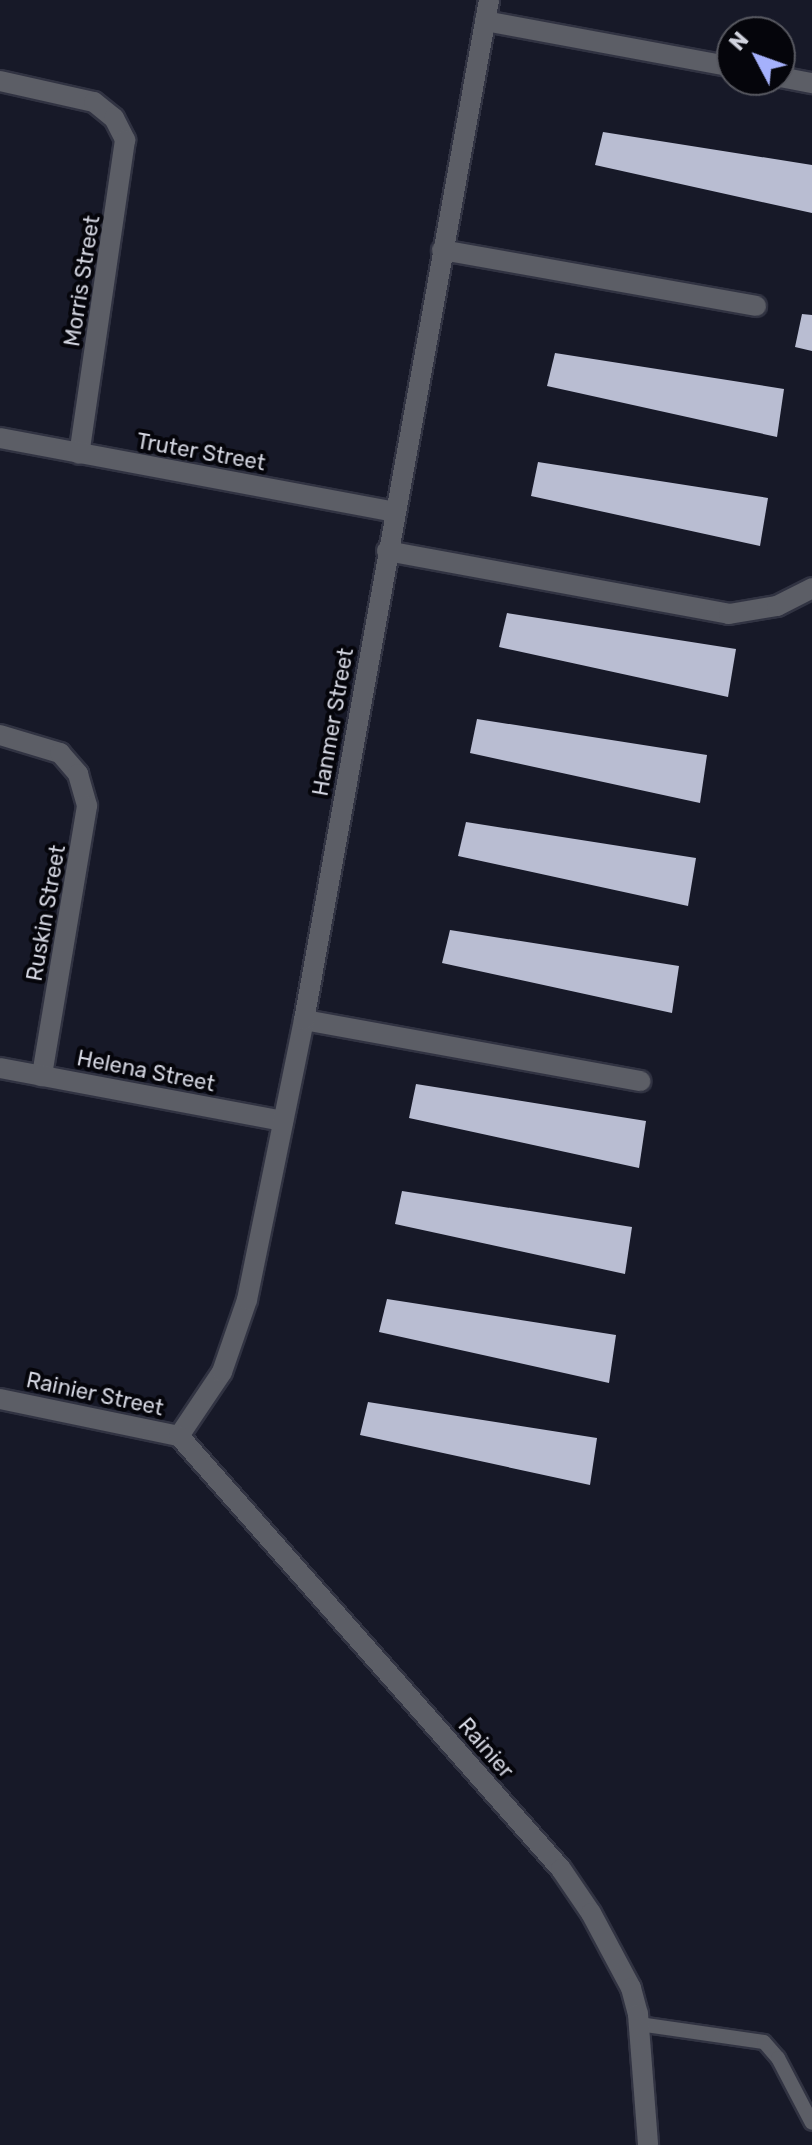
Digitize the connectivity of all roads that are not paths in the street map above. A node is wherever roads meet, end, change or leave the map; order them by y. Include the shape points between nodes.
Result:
1 (487, 10) edge
2 (716, 63) edge
3 (0, 81) edge
4 (442, 250) junction
5 (756, 306) dead end
6 (0, 438) edge
7 (79, 454) junction
8 (394, 512) junction
9 (387, 551) junction
10 (812, 588) edge
11 (0, 735) edge
12 (304, 1020) junction
13 (0, 1068) edge
14 (42, 1076) junction
15 (641, 1081) dead end
16 (283, 1121) junction
17 (0, 1399) edge
18 (179, 1436) junction
19 (639, 2024) junction
20 (812, 2123) edge
21 (648, 2145) edge

1 - 2 street
1 - 4 street, Hanmer Street
3 - 7 street, Morris Street via 79,97 114,118 122,130 126,156
4 - 5 street
4 - 8 street, Hanmer Street
6 - 7 street, Truter Street
7 - 8 street, Truter Street
8 - 9 street, Hanmer Street
9 - 10 street via 729,614 777,606
9 - 12 street, Hanmer Street
11 - 14 street, Ruskin Street via 49,746 69,762 84,790 87,814
12 - 15 street
12 - 16 street, Hanmer Street
13 - 14 street, Helena Street
14 - 16 street, Helena Street
16 - 18 street, Hanmer Street via 240,1328 222,1372
17 - 18 street, Rainier Street
18 - 19 street, Rainier via 561,1869 619,1963
19 - 20 lane via 745,2035 764,2042
19 - 21 street, Rainier

